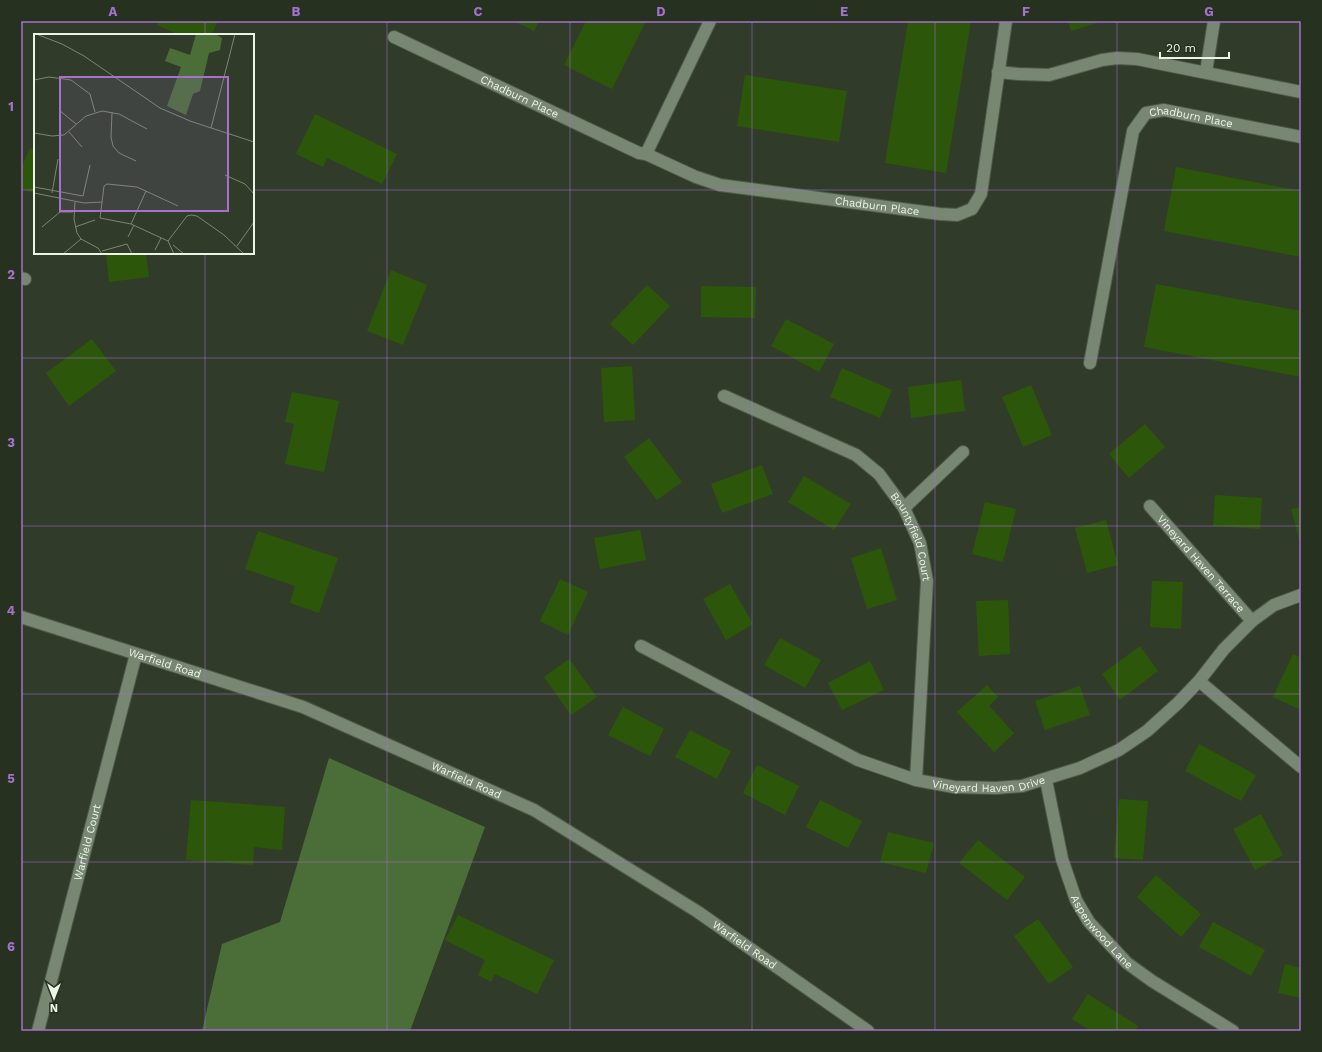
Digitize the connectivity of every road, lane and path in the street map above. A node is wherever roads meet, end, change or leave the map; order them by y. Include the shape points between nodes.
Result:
1 (710, 21) edge
2 (1006, 21) edge
3 (1214, 21) edge
4 (394, 37) dead end
5 (998, 72) junction
6 (1206, 72) junction
7 (1301, 92) edge
8 (1301, 137) edge
9 (646, 154) junction
10 (1090, 363) dead end
11 (724, 396) dead end
12 (964, 452) dead end
13 (1150, 506) dead end
14 (904, 508) junction
15 (1301, 595) edge
16 (21, 617) edge
17 (1252, 621) junction
18 (641, 646) dead end
19 (136, 654) junction
20 (1199, 681) junction
21 (1301, 767) edge
22 (916, 780) junction
23 (1046, 780) junction
24 (38, 1031) edge
25 (868, 1031) edge
26 (1233, 1031) edge

1 - 9 street
2 - 5 street, Chadburn Place
3 - 6 street
4 - 9 street, Chadburn Place via 639,153
5 - 6 street via 1048,75 1116,58 1138,59
5 - 9 street, Chadburn Place via 982,194 972,208 957,215 720,185
6 - 7 street
8 - 10 street, Chadburn Place via 1164,110 1146,113 1133,131
11 - 14 street, Bountyfield Court via 856,455 879,474
12 - 14 street
13 - 17 street, Vineyard Haven Terrace
14 - 22 street, Bountyfield Court via 920,542 927,581
15 - 17 street, Vineyard Haven Drive via 1274,605
16 - 19 street, Warfield Road
17 - 20 street, Vineyard Haven Drive via 1224,649
18 - 22 street, Vineyard Haven Drive via 858,760
19 - 24 street, Warfield Court
19 - 25 street, Warfield Road via 303,707 534,810 698,912
20 - 21 street
20 - 23 street, Vineyard Haven Drive via 1147,731 1119,750
22 - 23 street, Vineyard Haven Drive via 954,787 996,788 1022,786
23 - 26 street, Aspenwood Lane via 1062,859 1076,900 1089,922 1127,963

